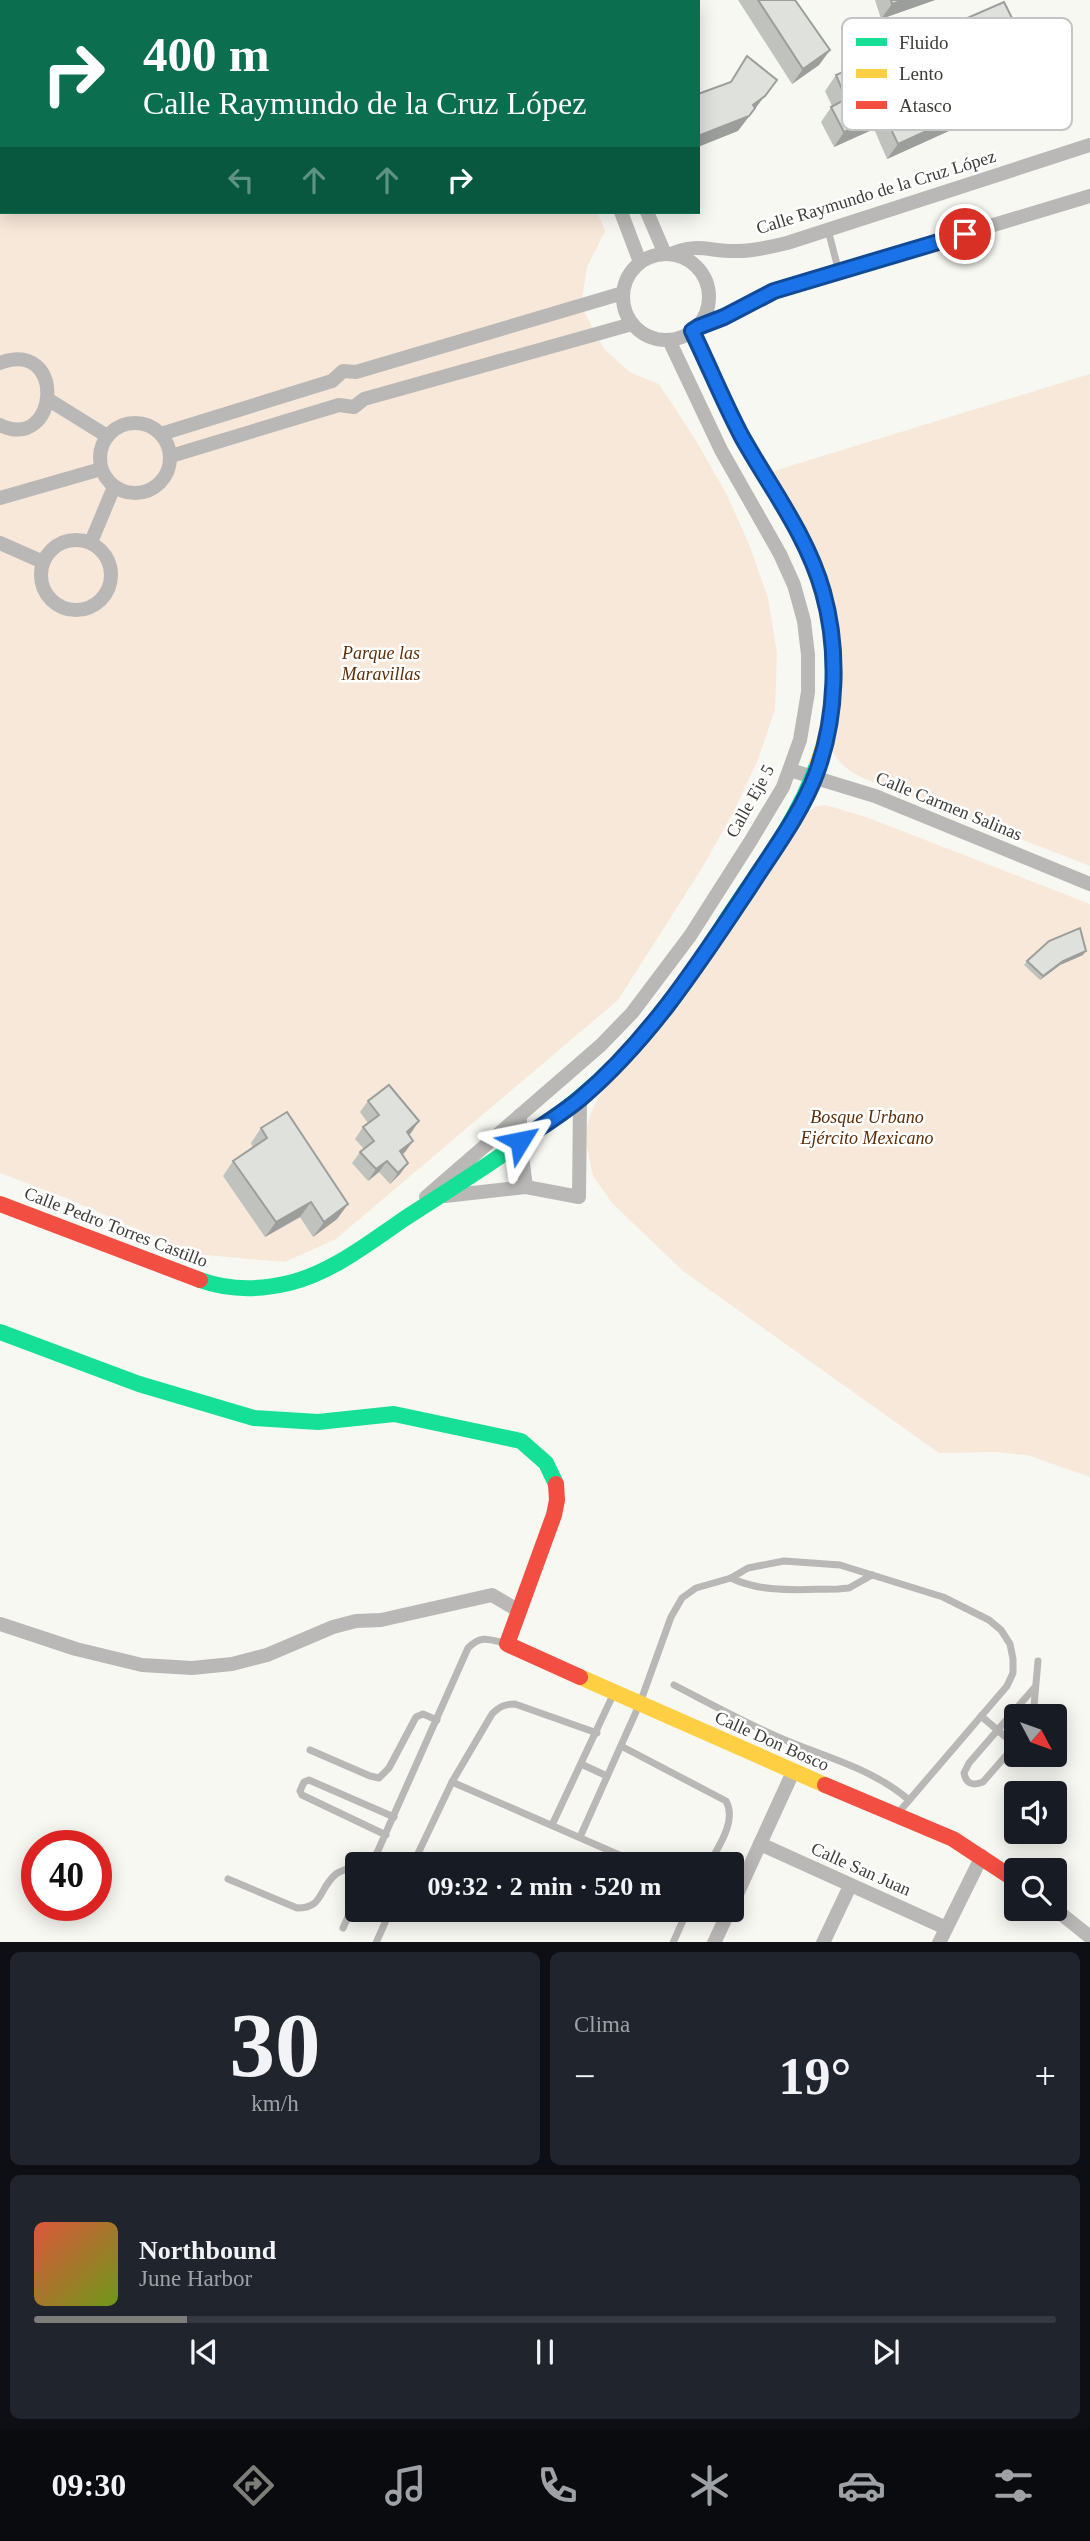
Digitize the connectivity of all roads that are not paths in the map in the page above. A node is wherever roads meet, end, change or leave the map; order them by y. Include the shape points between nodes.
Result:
1 (1090, 145) edge
2 (1090, 196) edge
3 (622, 214) edge
4 (648, 214) edge
5 (828, 229) junction
6 (668, 254) junction
7 (640, 262) junction
8 (839, 272) junction
9 (623, 293) junction
10 (632, 324) junction
11 (695, 329) junction
12 (669, 340) junction
13 (0, 363) edge
14 (356, 372) junction
15 (332, 381) junction
16 (364, 399) junction
17 (49, 400) junction
18 (339, 405) junction
19 (0, 425) edge
20 (161, 434) junction
21 (107, 436) junction
22 (171, 456) junction
23 (101, 469) junction
24 (114, 487) junction
25 (0, 498) edge
26 (91, 542) junction
27 (0, 543) edge
28 (43, 562) junction
29 (790, 770) junction
30 (815, 776) junction
31 (1090, 884) edge
32 (580, 1099) junction
33 (520, 1115) junction
34 (520, 1141) junction
35 (526, 1186) junction
36 (437, 1193) junction
37 (0, 1204) edge
38 (0, 1332) edge
39 (872, 1575) junction
40 (731, 1578) junction
41 (519, 1611) junction
42 (0, 1624) edge
43 (507, 1644) junction
44 (1038, 1661) dead end
45 (674, 1685) dead end
46 (1035, 1686) junction
47 (614, 1692) junction
48 (640, 1703) junction
49 (1033, 1704) edge
50 (981, 1716) junction
51 (437, 1720) junction
52 (998, 1731) junction
53 (597, 1733) junction
54 (1004, 1735) edge
55 (621, 1746) junction
56 (310, 1750) dead end
57 (1004, 1758) edge
58 (582, 1764) junction
59 (793, 1772) junction
60 (607, 1776) junction
61 (452, 1782) junction
62 (909, 1800) junction
63 (896, 1815) junction
64 (394, 1817) junction
65 (552, 1825) junction
66 (386, 1835) junction
67 (580, 1837) junction
68 (760, 1844) junction
69 (378, 1852) edge
70 (419, 1852) edge
71 (613, 1852) edge
72 (715, 1852) edge
73 (982, 1856) junction
74 (345, 1870) edge
75 (1004, 1872) edge
76 (228, 1879) dead end
77 (744, 1879) edge
78 (850, 1886) junction
79 (1067, 1919) edge
80 (346, 1922) edge
81 (385, 1922) edge
82 (682, 1922) edge
83 (724, 1922) edge
84 (946, 1927) junction
85 (343, 1928) dead end
86 (1090, 1937) edge
87 (376, 1942) edge
88 (673, 1942) edge
89 (714, 1942) edge
90 (823, 1942) edge
91 (939, 1942) edge

1 - 5 street, Calle Raymundo de la Cruz López
2 - 8 street
3 - 7 street
4 - 6 street
5 - 6 street, Calle Raymundo de la Cruz López via 760,249 735,252 691,247
5 - 8 lane
6 - 7 street
6 - 11 street via 695,265 709,289 705,316
7 - 9 street
8 - 11 street via 774,291
9 - 10 street
9 - 14 street
10 - 12 street via 643,334
10 - 16 street
11 - 12 street
11 - 30 street via 741,435 803,541 823,591 832,640 833,686 826,741
12 - 29 street, Calle Eje 5 via 721,450 794,584 806,633 808,692
13 - 17 street via 20,360 39,369 46,378
14 - 15 street via 343,371
14 - 16 street via 366,384
15 - 18 street via 331,395
15 - 20 street
16 - 18 street via 354,407
17 - 19 street via 38,420 28,426
17 - 21 street
18 - 22 street
20 - 21 street via 139,423 127,424
20 - 22 street
21 - 23 street
22 - 24 street via 164,479 156,487 135,494
23 - 24 street
23 - 25 street
24 - 26 street
26 - 28 street via 68,540 48,552
26 - 28 street via 107,558 111,581 107,592 90,607 66,609 47,596 40,574
27 - 28 street
29 - 30 street, Calle Carmen Salinas
29 - 33 street, Calle Eje 5 via 750,842 663,974 601,1045
30 - 31 street, Calle Carmen Salinas via 876,796
30 - 32 street via 781,838 679,992 643,1037
32 - 34 street
32 - 35 street via 579,1197
33 - 34 street
33 - 36 street, Calle Eje 5
34 - 35 street
34 - 36 street
35 - 36 street
36 - 37 street, Calle Pedro Torres Castillo via 326,1269 290,1283 246,1289 209,1283
38 - 41 street via 139,1384 254,1418 318,1422 394,1414 521,1441 547,1463 557,1493 553,1517
39 - 40 lane via 840,1565 784,1562 748,1568
39 - 40 lane via 838,1589 770,1588
39 - 50 lane via 943,1597 1001,1630 1010,1644 1013,1673
40 - 48 lane via 696,1588 682,1598
41 - 42 street via 492,1595 382,1620 356,1621 267,1656 192,1668 142,1665
41 - 43 street
43 - 47 street, Calle Don Bosco
43 - 51 lane via 476,1640 468,1648
44 - 46 lane
45 - 62 lane via 783,1739 864,1770
46 - 49 lane
46 - 52 lane
47 - 48 street, Calle Don Bosco
47 - 53 lane
48 - 55 lane
48 - 59 street, Calle Don Bosco
50 - 52 lane
50 - 62 lane
51 - 56 lane via 423,1714 416,1717 379,1778
51 - 64 lane
52 - 54 lane
52 - 57 lane via 969,1763 965,1779 983,1783
53 - 58 lane
53 - 61 lane via 506,1704 492,1714
55 - 60 lane
55 - 72 lane via 726,1801 731,1817
58 - 60 lane
58 - 65 lane
59 - 63 street, Calle Don Bosco
59 - 68 street
60 - 67 lane
61 - 65 lane
61 - 70 lane
62 - 63 lane
63 - 73 street, Calle Don Bosco
64 - 66 lane
64 - 66 lane via 309,1780 300,1791
65 - 67 lane
66 - 69 lane
67 - 71 lane
68 - 77 street
68 - 78 street, Calle San Juan
73 - 75 street, Calle Don Bosco
73 - 84 street
74 - 76 lane via 325,1885 309,1908 297,1908
78 - 84 street, Calle San Juan
78 - 90 street
79 - 86 street
80 - 85 lane
81 - 87 lane
82 - 88 lane
83 - 89 street
84 - 91 street

